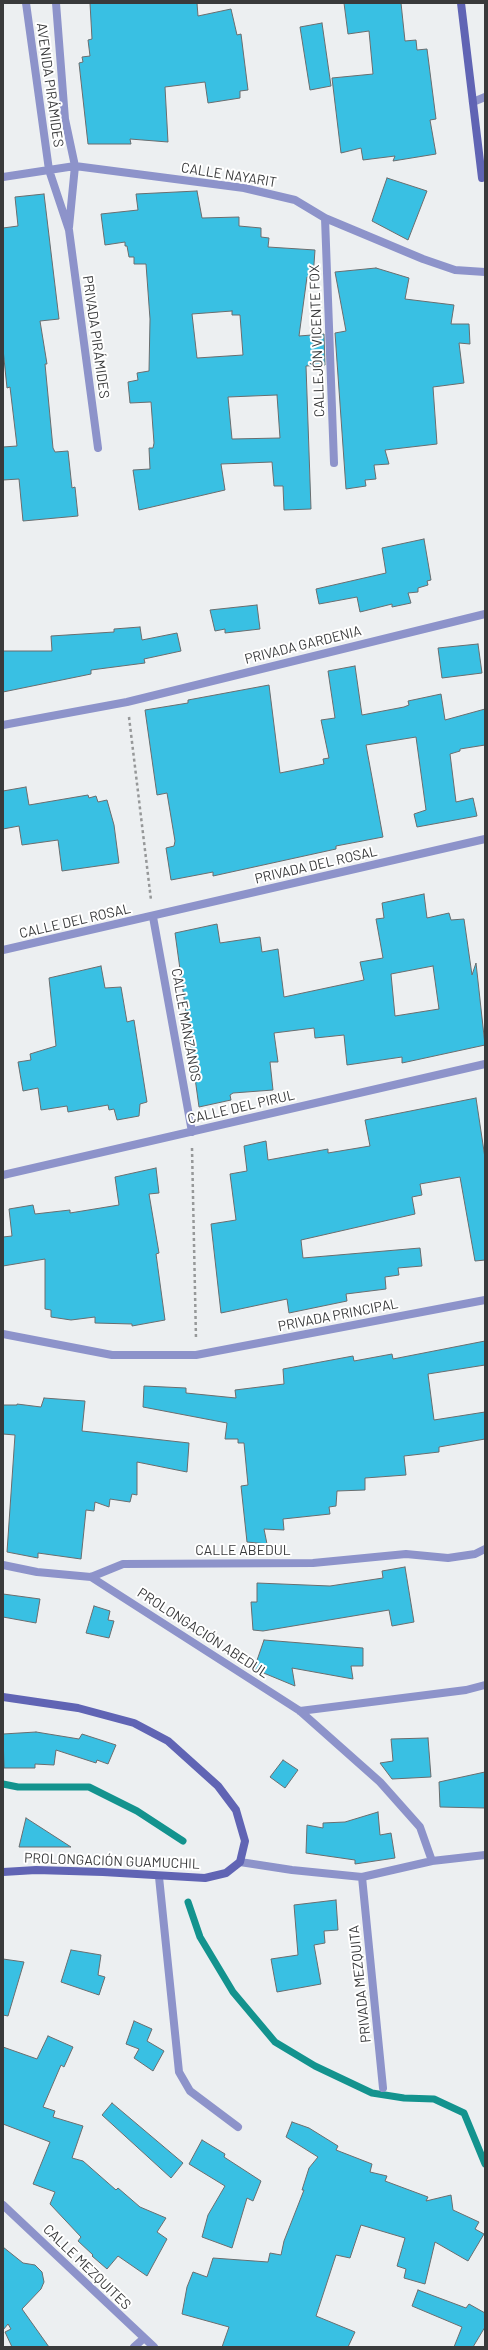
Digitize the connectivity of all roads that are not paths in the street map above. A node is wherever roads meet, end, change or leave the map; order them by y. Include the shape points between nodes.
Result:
1 (26, 3) edge
2 (56, 3) edge
3 (461, 3) edge
4 (485, 97) edge
5 (473, 102) junction
6 (75, 166) junction
7 (49, 170) junction
8 (3, 177) edge
9 (482, 178) dead end
10 (325, 218) junction
11 (69, 230) junction
12 (485, 272) edge
13 (98, 448) dead end
14 (334, 463) dead end
15 (485, 614) edge
16 (3, 725) edge
17 (485, 839) edge
18 (153, 917) junction
19 (3, 950) edge
20 (485, 1064) edge
21 (192, 1132) junction
22 (3, 1175) edge
23 (485, 1300) edge
24 (3, 1334) edge
25 (485, 1549) edge
26 (3, 1565) edge
27 (92, 1577) junction
28 (485, 1685) edge
29 (3, 1697) edge
30 (300, 1711) junction
31 (485, 1855) edge
32 (432, 1861) junction
33 (240, 1862) junction
34 (3, 1872) edge
35 (159, 1877) junction
36 (362, 1877) junction
37 (383, 2088) dead end
38 (238, 2127) dead end
39 (4, 2208) edge
40 (143, 2339) junction
41 (134, 2347) edge
42 (154, 2347) edge

1 - 7 street, AVENIDA PIRÁMIDES
2 - 6 street, AVENIDA PIRÁMIDES via 65,119
3 - 5 street
4 - 5 street
5 - 9 street
6 - 7 street, CALLE NAYARIT
6 - 10 street, CALLE NAYARIT via 244,188 296,200
6 - 11 street, PRIVADA PIRÁMIDES
7 - 8 street, CALLE NAYARIT
7 - 11 street, PRIVADA PIRÁMIDES
10 - 12 street, CALLE NAYARIT via 423,260 455,270
10 - 14 street, CALLEJÓN VICENTE FOX
11 - 13 street, PRIVADA PIRÁMIDES
15 - 16 street, PRIVADA GARDENIA via 127,702
17 - 18 street, PRIVADA DEL ROSAL
18 - 19 street, CALLE DEL ROSAL
18 - 21 street, CALLE MANZANOS
20 - 21 street, CALLE DEL PIRUL
21 - 22 street, CALLE DEL PIRUL
23 - 24 street, PRIVADA PRINCIPAL via 196,1355 112,1355
25 - 27 street, CALLE ABEDUL via 475,1554 448,1558 406,1554 313,1563 123,1564
26 - 27 street, CALLE ABEDUL via 36,1572
27 - 30 street, PROLONGACIÓN ABEDUL
28 - 30 street via 466,1690
29 - 33 street via 78,1708 127,1721 168,1741 218,1786 236,1810 245,1842
30 - 32 street, PROLONGACIÓN ABEDUL via 380,1782 420,1827
31 - 32 street
32 - 36 street
33 - 35 street, PROLONGACIÓN GUAMUCHIL via 226,1873 204,1878
33 - 36 street
34 - 35 street, PROLONGACIÓN GUAMUCHIL via 88,1871
35 - 38 street via 179,2072 190,2091
36 - 37 street, PRIVADA MEZQUITA
39 - 40 street, CALLE MEZQUITES
40 - 41 street
40 - 42 street, CALLE MEZQUITES

